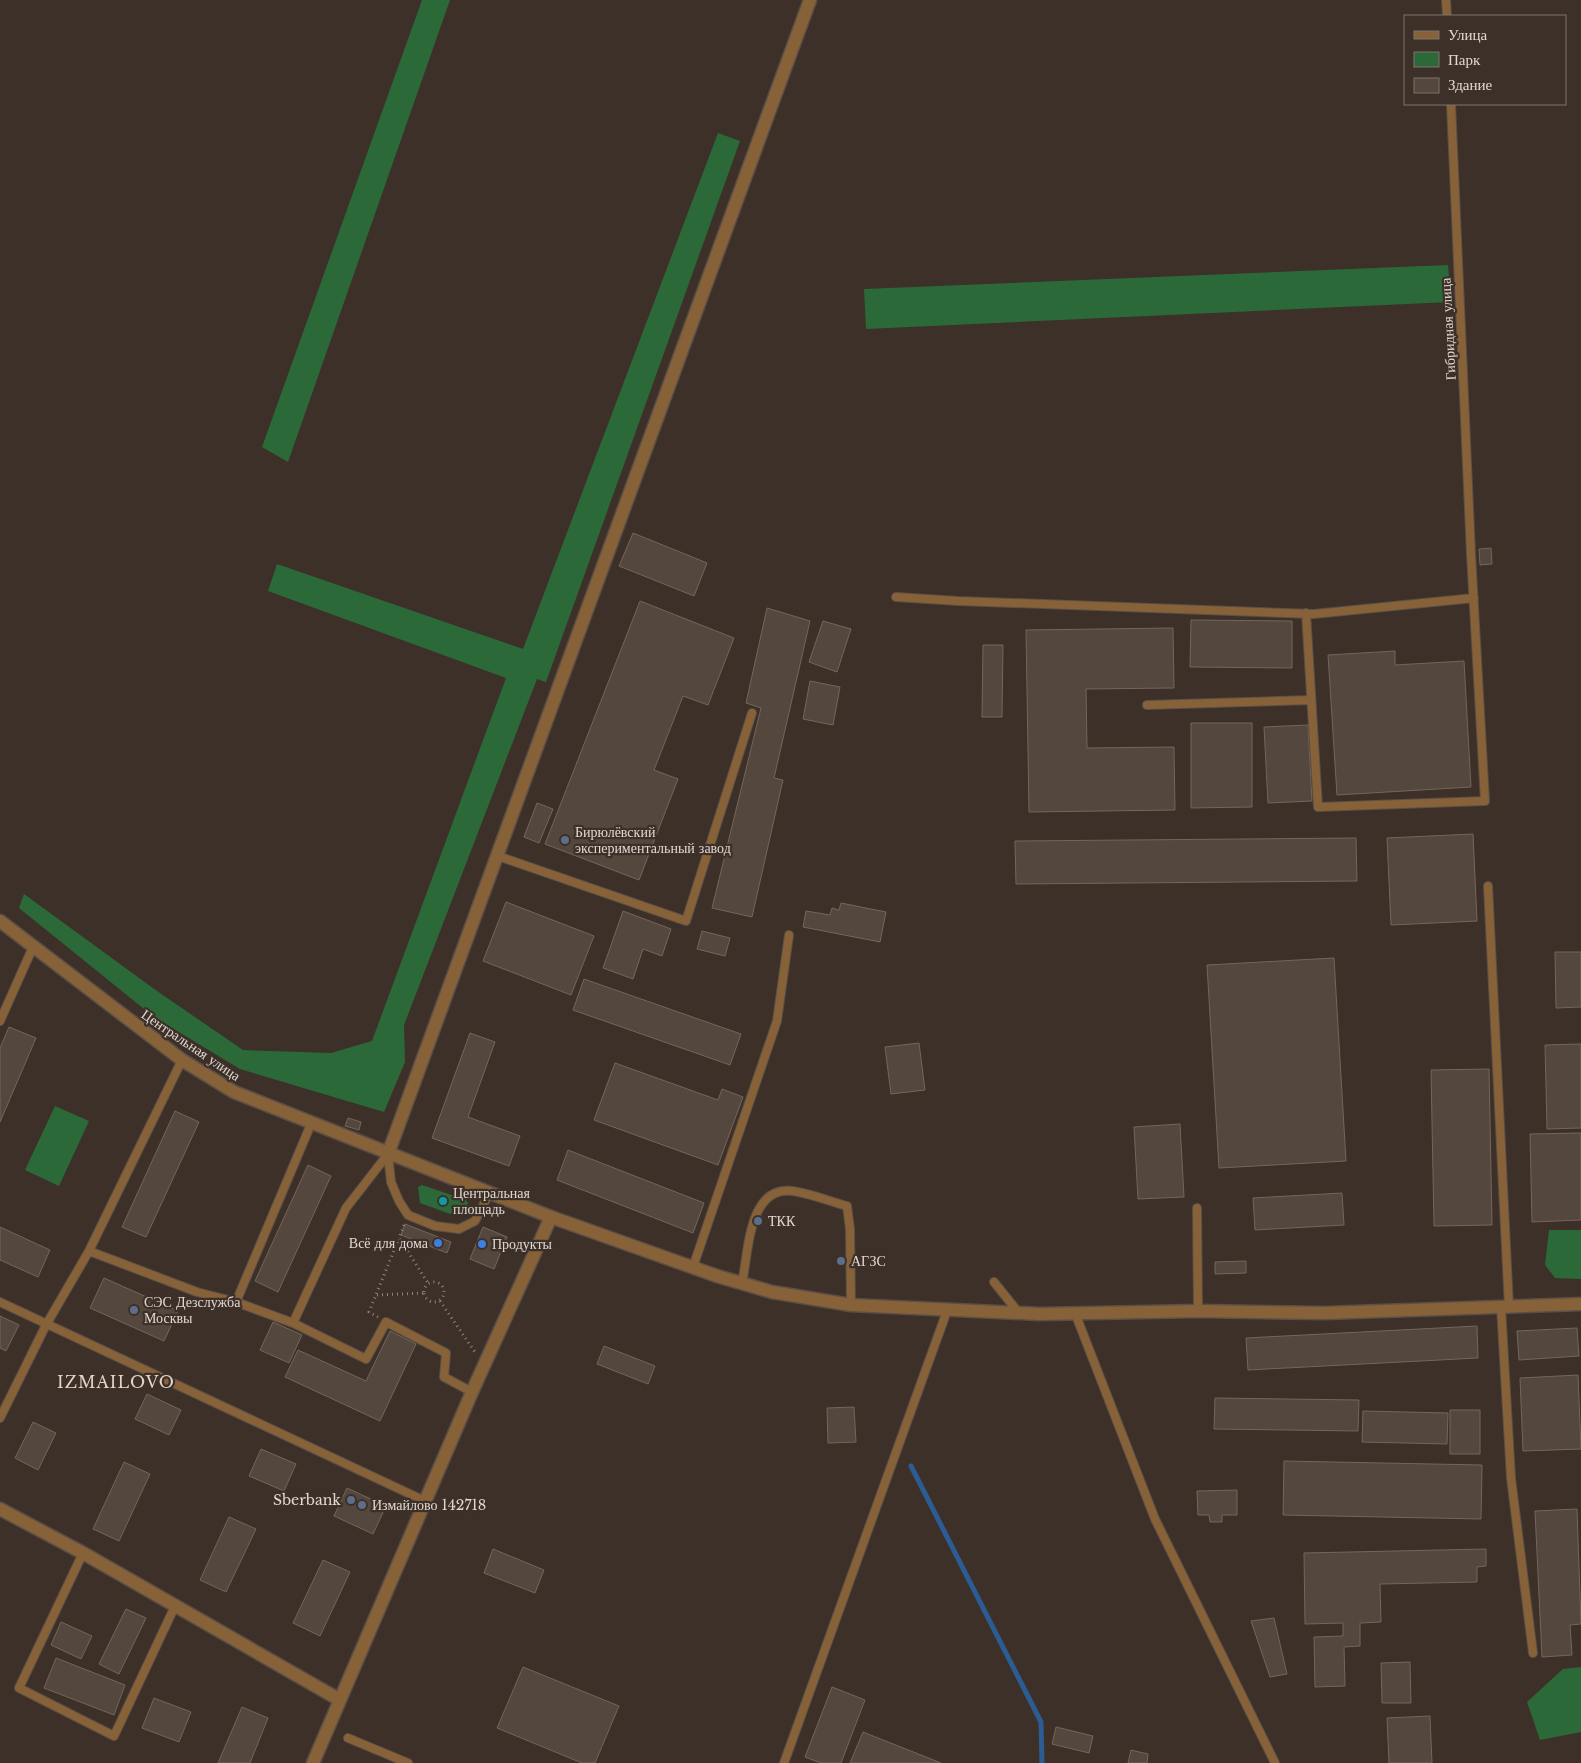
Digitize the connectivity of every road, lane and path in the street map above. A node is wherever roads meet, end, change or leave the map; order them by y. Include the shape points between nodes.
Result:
1 (810, 0) edge
2 (1446, 0) edge
3 (1447, 15) edge
4 (1451, 105) edge
5 (896, 597) dead end
6 (1474, 598) junction
7 (1306, 613) junction
8 (1311, 700) junction
9 (1147, 705) dead end
10 (752, 714) dead end
11 (498, 856) junction
12 (1488, 886) dead end
13 (0, 921) edge
14 (790, 934) dead end
15 (33, 947) junction
16 (0, 1021) edge
17 (182, 1060) junction
18 (312, 1124) junction
19 (388, 1154) junction
20 (490, 1194) junction
21 (1197, 1208) dead end
22 (408, 1215) junction
23 (551, 1217) junction
24 (400, 1238) junction
25 (89, 1251) junction
26 (693, 1268) junction
27 (994, 1282) dead end
28 (428, 1283) junction
29 (742, 1284) junction
30 (424, 1293) junction
31 (377, 1295) junction
32 (440, 1301) junction
33 (0, 1302) edge
34 (236, 1302) junction
35 (1581, 1304) edge
36 (851, 1305) junction
37 (1505, 1307) junction
38 (947, 1311) junction
39 (1198, 1311) junction
40 (1019, 1313) junction
41 (1075, 1313) junction
42 (386, 1322) junction
43 (293, 1323) junction
44 (46, 1325) junction
45 (484, 1365) junction
46 (472, 1392) junction
47 (0, 1418) edge
48 (425, 1500) junction
49 (0, 1509) edge
50 (83, 1553) junction
51 (175, 1606) junction
52 (1533, 1653) dead end
53 (340, 1700) junction
54 (348, 1738) dead end
55 (313, 1763) edge
56 (408, 1763) edge
57 (784, 1763) edge
58 (1275, 1763) edge

1 - 11 street
2 - 3 lane
4 - 6 lane, Гибридная улица
5 - 7 lane
6 - 7 lane
6 - 8 lane, Гибридная улица via 1485,801 1318,807
7 - 8 lane
8 - 9 lane
10 - 11 lane via 686,921
11 - 19 street
12 - 37 lane
13 - 15 street, Центральная улица
14 - 26 lane via 777,1021
15 - 16 lane
15 - 17 street, Центральная улица
17 - 18 street, Центральная улица via 234,1092
17 - 25 lane
18 - 19 street, Центральная улица
18 - 34 lane
19 - 20 street, Центральная улица
19 - 22 lane via 391,1182
19 - 43 lane via 346,1208
20 - 22 lane via 475,1221 458,1229 434,1226
20 - 23 street, Центральная улица
21 - 39 lane
22 - 24 path
23 - 26 street, Центральная улица
23 - 45 street
24 - 28 path
24 - 31 path
25 - 34 lane via 197,1292
25 - 44 lane
26 - 29 street, Центральная улица
27 - 40 lane
28 - 30 path
28 - 32 path via 436,1282 443,1286 445,1294
29 - 36 street, Центральная улица
29 - 36 lane via 754,1222 762,1202 776,1191 797,1191 847,1206
30 - 31 path
30 - 32 path via 425,1298 432,1302
31 - 42 path via 369,1312
32 - 45 path
33 - 44 lane
34 - 43 lane
35 - 37 street, Центральная улица
36 - 38 street, Центральная улица
37 - 39 street, Центральная улица via 1325,1313
37 - 52 lane via 1511,1478
38 - 40 street, Центральная улица
38 - 57 lane
39 - 41 street, Центральная улица
40 - 41 street, Центральная улица
41 - 58 lane via 1155,1519
42 - 43 lane via 366,1359
42 - 46 lane via 446,1353 444,1377
44 - 47 lane
44 - 48 lane
45 - 46 street
46 - 48 street
48 - 53 street
49 - 50 street
50 - 51 street
50 - 51 lane via 19,1688 114,1736
51 - 53 street
53 - 55 street
54 - 56 lane

